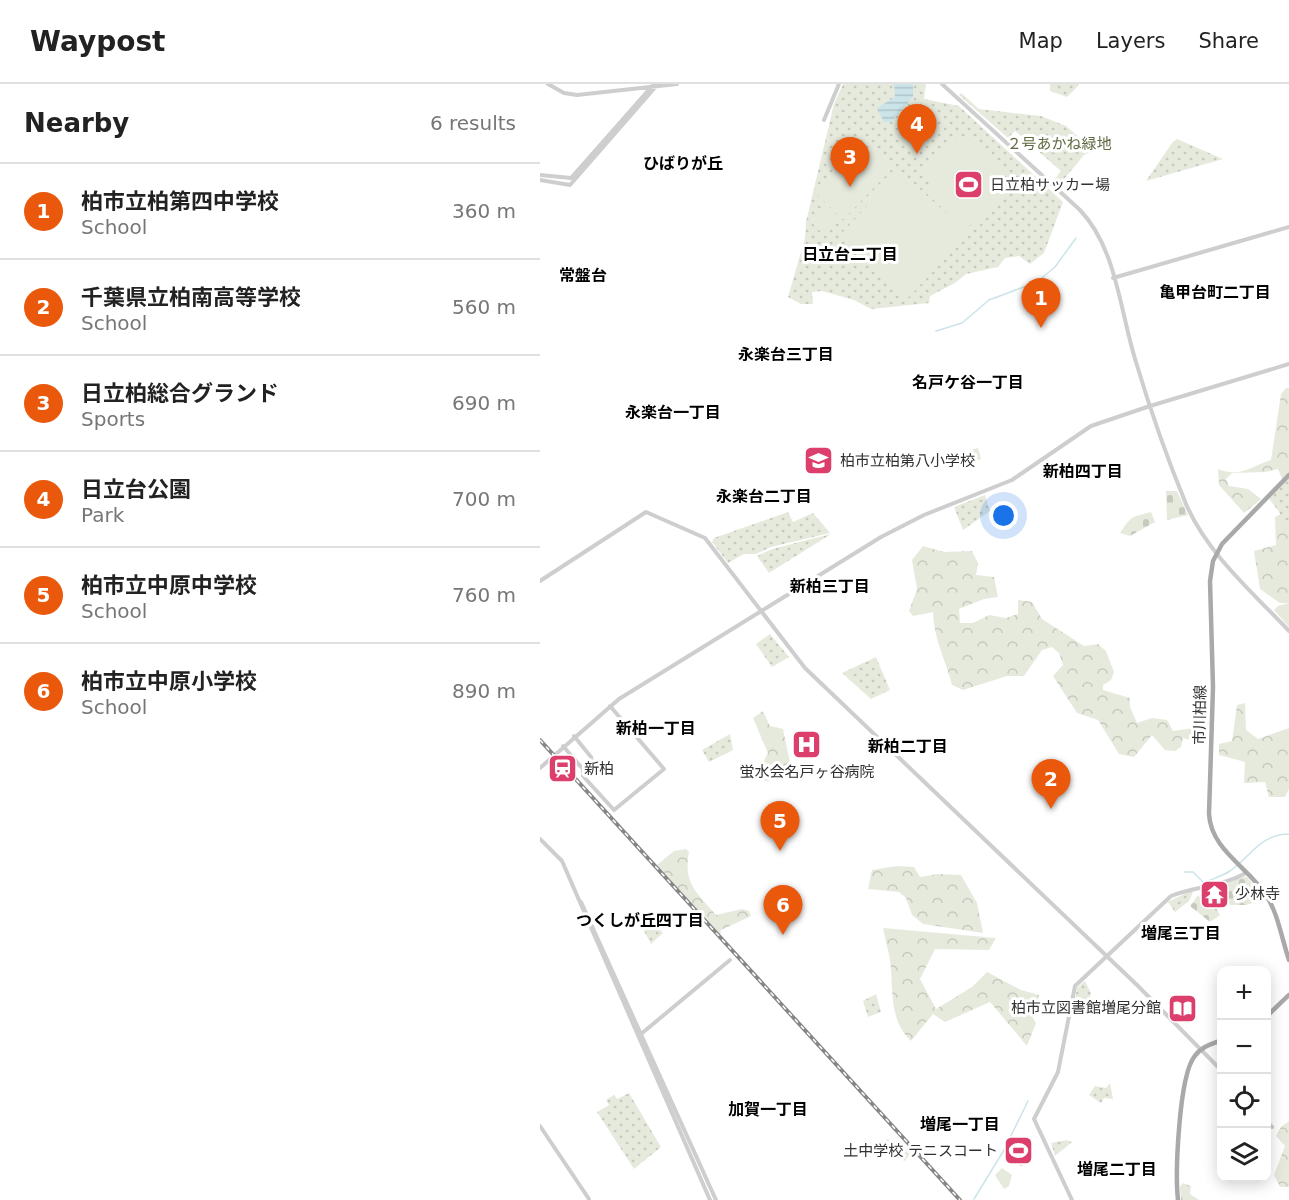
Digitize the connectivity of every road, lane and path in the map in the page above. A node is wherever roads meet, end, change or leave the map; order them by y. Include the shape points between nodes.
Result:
1 (548, 84) edge
2 (677, 84) edge
3 (838, 84) edge
4 (942, 84) edge
5 (655, 86) edge
6 (824, 120) dead end
7 (540, 175) edge
8 (540, 180) edge
9 (1289, 227) edge
10 (1113, 278) junction
11 (1289, 364) edge
12 (1150, 405) junction
13 (1289, 475) edge
14 (1217, 552) junction
15 (540, 581) edge
16 (760, 612) junction
17 (1289, 631) edge
18 (610, 706) junction
19 (574, 736) junction
20 (563, 746) junction
21 (540, 768) edge
22 (583, 768) junction
23 (540, 838) edge
24 (1246, 873) junction
25 (1106, 956) junction
26 (730, 960) dead end
27 (1289, 960) edge
28 (1289, 995) edge
29 (1271, 1012) edge
30 (640, 1035) junction
31 (1217, 1042) edge
32 (1202, 1048) junction
33 (1217, 1066) edge
34 (540, 1126) edge
35 (705, 1175) junction
36 (700, 1178) junction
37 (589, 1199) edge
38 (710, 1200) edge
39 (716, 1200) edge
40 (1072, 1200) edge
41 (1178, 1200) edge

1 - 5 street via 577,95
2 - 5 street
3 - 6 street
4 - 10 street via 1089,220 1103,244
5 - 7 street via 571,178
5 - 8 street via 570,185
9 - 10 street
10 - 12 street
11 - 12 street
12 - 14 street via 1188,509
12 - 16 street via 1092,426 1012,480 890,532
13 - 14 main road, 市川柏線
14 - 17 street
14 - 24 main road, 市川柏線 via 1210,581 1210,826 1216,839
15 - 16 street via 646,512 705,538
16 - 18 street
16 - 25 street via 805,668
18 - 19 street
18 - 22 street via 664,769 614,810 583,776
19 - 20 street
19 - 22 street via 592,759
20 - 21 street
20 - 22 street
23 - 30 street via 560,858
24 - 25 street via 1221,885 1171,896
24 - 27 main road, 市川柏線 via 1270,902
25 - 32 street
25 - 40 street via 1075,986 1058,1072 1034,1119
26 - 30 street
28 - 29 main road
30 - 35 street
30 - 36 street
31 - 32 main road
32 - 33 street
32 - 41 main road via 1192,1059 1188,1073 1176,1159
34 - 37 street
35 - 36 street
35 - 39 street
36 - 38 street

